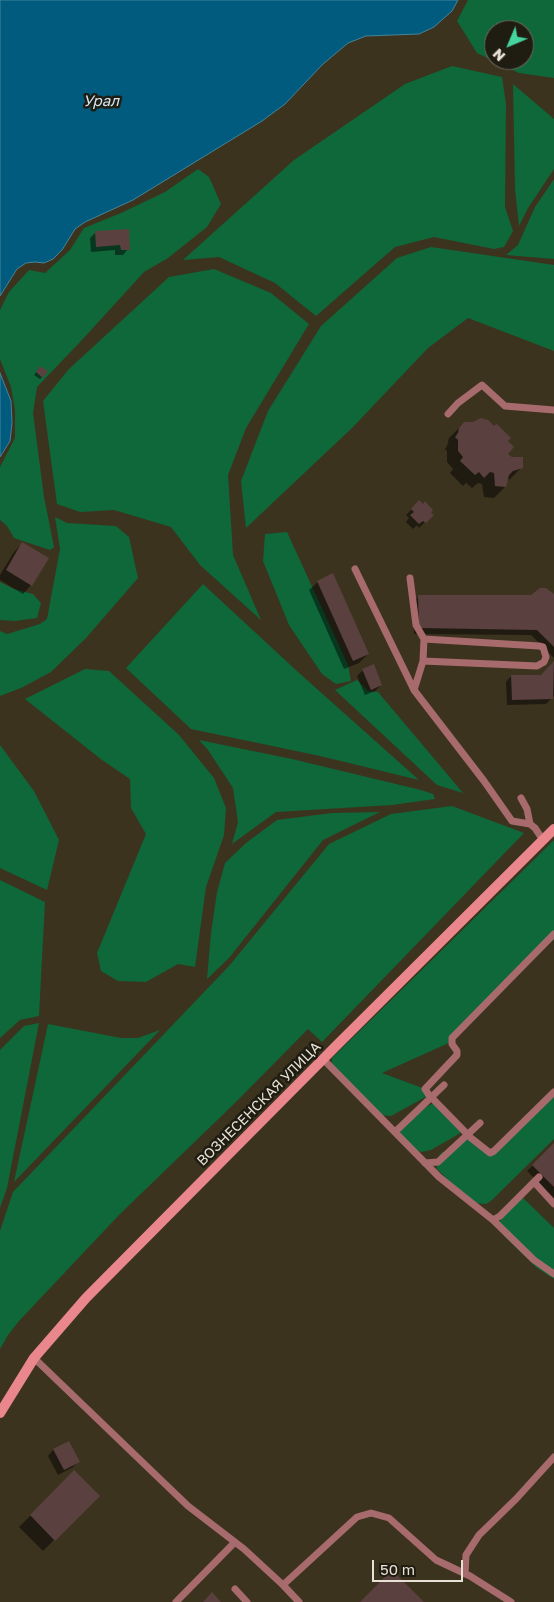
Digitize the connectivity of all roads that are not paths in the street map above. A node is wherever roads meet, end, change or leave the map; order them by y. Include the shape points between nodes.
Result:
1 (554, 410) edge
2 (448, 414) dead end
3 (355, 569) dead end
4 (410, 578) dead end
5 (424, 640) junction
6 (423, 661) junction
7 (414, 690) junction
8 (521, 798) dead end
9 (530, 824) junction
10 (554, 828) edge
11 (543, 840) junction
12 (554, 934) edge
13 (323, 1059) junction
14 (444, 1085) dead end
15 (554, 1092) edge
16 (432, 1098) junction
17 (480, 1123) dead end
18 (395, 1132) junction
19 (468, 1135) junction
20 (425, 1163) junction
21 (554, 1204) edge
22 (493, 1220) junction
23 (554, 1274) edge
24 (34, 1358) junction
25 (0, 1413) edge
26 (554, 1457) edge
27 (235, 1542) junction
28 (465, 1574) junction
29 (282, 1585) junction
30 (235, 1590) dead end
31 (176, 1602) edge
32 (247, 1602) edge
33 (300, 1602) edge
34 (511, 1602) edge

1 - 2 lane via 505,406 482,385
3 - 7 lane
4 - 5 lane via 416,625
5 - 6 lane
5 - 6 lane via 539,646 543,647 546,656 544,662 537,666
6 - 7 lane
7 - 9 lane via 512,821
8 - 9 lane
9 - 11 lane
10 - 11 main road, ВОЗНЕСЕНСКАЯ УЛИЦА
11 - 13 main road, ВОЗНЕСЕНСКАЯ УЛИЦА
12 - 16 lane via 452,1038 457,1055 425,1087
13 - 18 lane
13 - 24 main road, ВОЗНЕСЕНСКАЯ УЛИЦА via 86,1298
14 - 16 lane
15 - 19 lane via 492,1152 486,1151
16 - 18 lane
16 - 19 lane
17 - 19 lane
18 - 20 lane
19 - 20 lane via 438,1162
20 - 22 lane via 439,1178
21 - 22 lane via 537,1180
22 - 23 lane via 534,1260
24 - 25 main road, ВОЗНЕСЕНСКАЯ УЛИЦА
24 - 27 lane via 188,1506
26 - 28 lane via 479,1535 466,1555
27 - 29 lane
27 - 31 lane
28 - 29 lane via 436,1560 389,1518 371,1513 357,1518
28 - 34 lane
29 - 33 lane
30 - 32 lane

